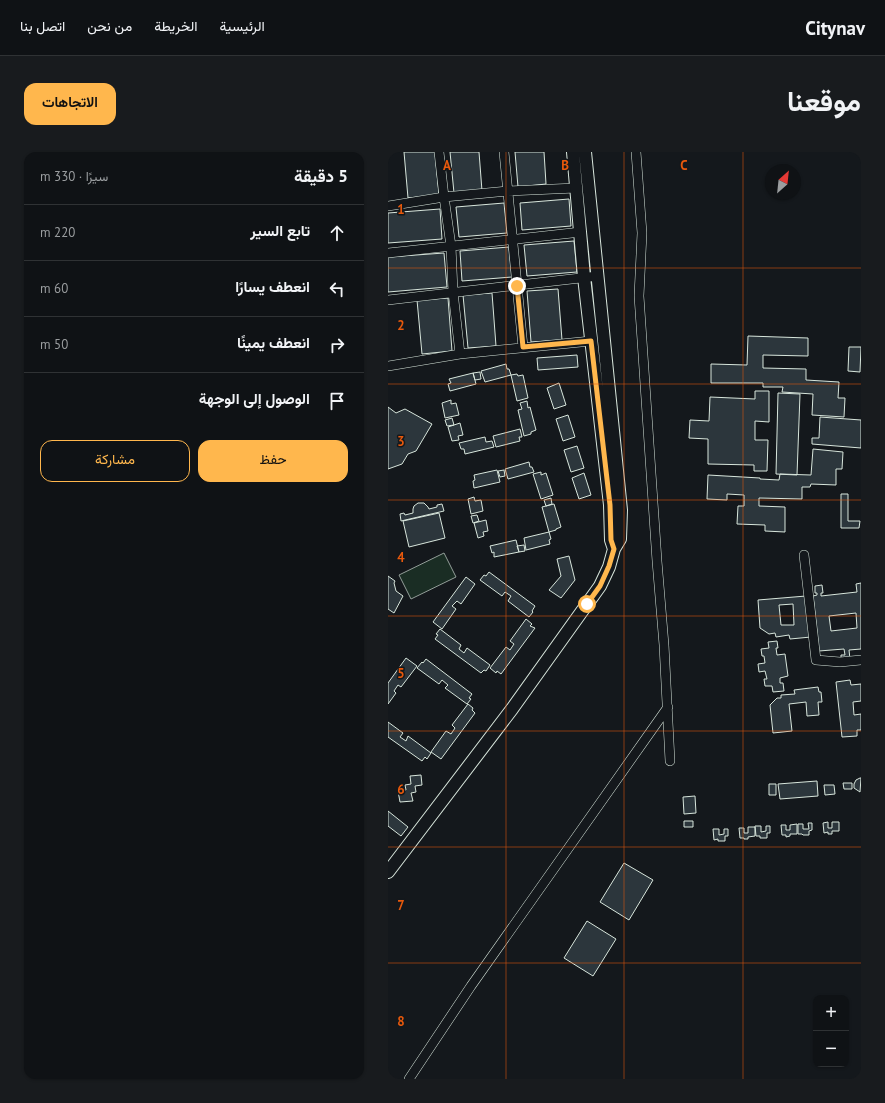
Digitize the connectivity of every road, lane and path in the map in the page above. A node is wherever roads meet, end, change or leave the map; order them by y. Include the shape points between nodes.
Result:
1 (439, 152) edge
2 (504, 152) edge
3 (573, 152) edge
4 (585, 152) edge
5 (636, 152) edge
6 (576, 188) junction
7 (508, 191) junction
8 (444, 197) junction
9 (388, 206) edge
10 (581, 232) junction
11 (512, 240) junction
12 (451, 246) junction
13 (388, 253) edge
14 (598, 276) junction
15 (584, 278) junction
16 (517, 286) junction
17 (453, 292) junction
18 (388, 300) edge
19 (591, 341) junction
20 (523, 347) junction
21 (460, 354) junction
22 (388, 366) edge
23 (614, 549) junction
24 (804, 555) dead end
25 (861, 660) edge
26 (668, 707) junction
27 (670, 761) dead end
28 (388, 872) edge
29 (409, 1079) edge

1 - 8 street
2 - 7 street
3 - 6 main road
4 - 14 main road
5 - 26 street via 642,233 639,296
6 - 7 street
6 - 10 main road
7 - 8 street
7 - 11 street
8 - 9 street
8 - 12 street
10 - 11 street
10 - 15 main road
11 - 12 street
11 - 16 street
12 - 13 street
12 - 17 street
14 - 15 street
14 - 23 main road via 621,510 620,538
15 - 16 street
15 - 19 main road
16 - 17 street
16 - 20 street
17 - 18 street
17 - 21 street
19 - 20 street
19 - 23 main road
20 - 21 street
21 - 22 street
23 - 28 main road via 600,586 512,709
24 - 25 street via 816,660
26 - 27 street
26 - 29 street via 471,986

